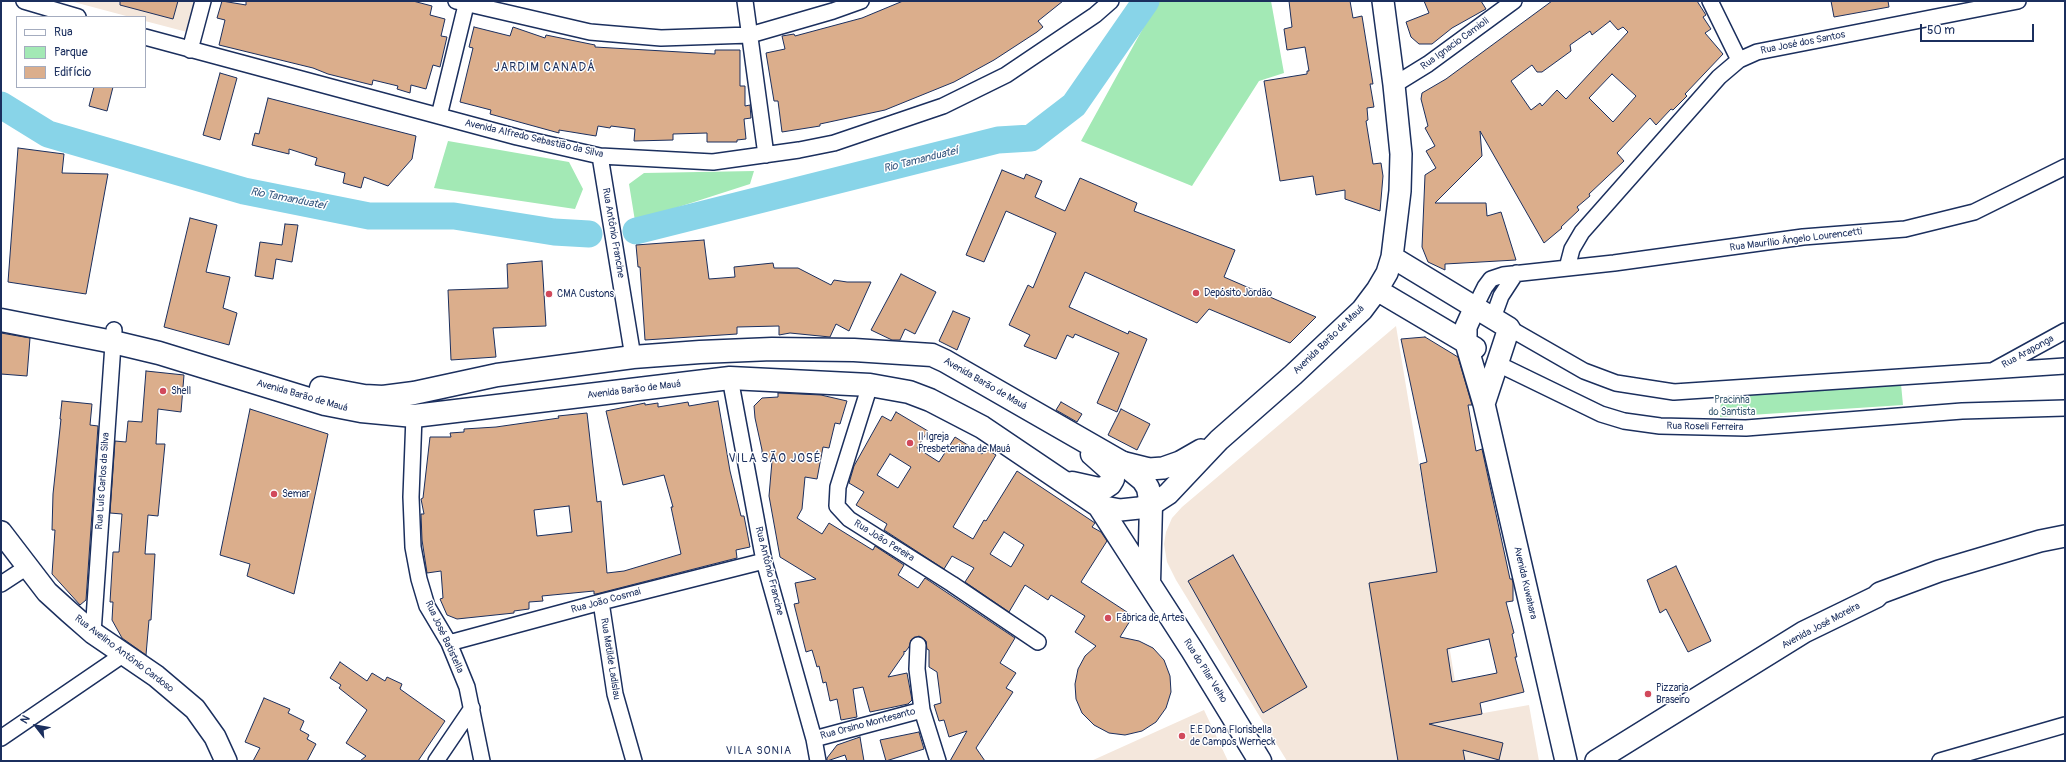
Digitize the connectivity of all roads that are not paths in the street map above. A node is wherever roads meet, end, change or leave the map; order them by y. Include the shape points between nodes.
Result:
1 (24, 1) edge
2 (202, 1) edge
3 (745, 1) edge
4 (861, 1) edge
5 (1111, 1) edge
6 (1383, 1) edge
7 (1514, 1) edge
8 (1710, 1) edge
9 (2018, 1) edge
10 (463, 2) edge
11 (75, 16) edge
12 (750, 35) junction
13 (146, 37) edge
14 (190, 50) junction
15 (1739, 60) junction
16 (1394, 84) junction
17 (439, 116) junction
18 (766, 155) junction
19 (600, 156) junction
20 (2065, 167) edge
21 (1392, 257) junction
22 (1567, 268) junction
23 (1516, 273) junction
24 (1377, 290) junction
25 (1, 305) edge
26 (1475, 307) junction
27 (1, 320) edge
28 (1501, 323) junction
29 (2065, 331) edge
30 (114, 336) junction
31 (1466, 343) junction
32 (633, 357) junction
33 (1498, 364) junction
34 (2065, 366) edge
35 (1990, 372) junction
36 (496, 375) junction
37 (730, 378) junction
38 (870, 385) junction
39 (1484, 404) junction
40 (502, 406) junction
41 (2065, 408) edge
42 (414, 416) junction
43 (1219, 440) junction
44 (1088, 444) junction
45 (1121, 462) junction
46 (1059, 480) junction
47 (1151, 505) junction
48 (1099, 506) junction
49 (1, 532) edge
50 (2065, 536) edge
51 (764, 561) junction
52 (27, 567) junction
53 (1149, 582) junction
54 (1, 584) edge
55 (601, 602) junction
56 (93, 632) junction
57 (1038, 642) dead end
58 (449, 643) junction
59 (918, 646) dead end
60 (124, 654) junction
61 (472, 708) junction
62 (922, 710) junction
63 (2065, 725) edge
64 (1, 738) edge
65 (814, 739) junction
66 (226, 761) edge
67 (436, 761) edge
68 (482, 761) edge
69 (634, 761) edge
70 (818, 761) edge
71 (938, 761) edge
72 (1260, 761) edge
73 (1566, 761) edge
74 (1596, 761) edge
75 (1940, 761) edge

1 - 11 street
2 - 14 street
3 - 12 street
4 - 12 street
5 - 18 street, Avenida Alfredo Sebastião da Silva via 1095,15 1006,75 943,106 834,143
6 - 16 street, Avenida Barão de Mauá
7 - 16 street, Rua Ignacio Camioli via 1428,64
8 - 15 street
9 - 15 street, Rua José dos Santos via 1757,52
10 - 12 street via 590,32 661,38
10 - 17 street
12 - 18 street
13 - 14 street, Avenida Alfredo Sebastião da Silva
14 - 17 street, Avenida Alfredo Sebastião da Silva
15 - 22 street, Rua José dos Santos via 1719,77 1582,232 1572,248
16 - 21 street, Avenida Barão de Mauá via 1401,180
17 - 19 street, Avenida Alfredo Sebastião da Silva
18 - 19 street, Avenida Alfredo Sebastião da Silva via 713,162
19 - 32 street, Rua Antônio Francine
20 - 22 street, Rua Maurílio Ângelo Lourencetti via 1974,212 1905,229 1803,237
21 - 24 street, Avenida Barão de Mauá via 1387,274
21 - 26 street
22 - 23 street, Rua Maurílio Ângelo Lourencetti
23 - 26 street, Rua Maurílio Ângelo Lourencetti via 1491,279
23 - 28 street via 1501,296
24 - 31 street, Rua Roseli Ferreira
24 - 43 street, Avenida Barão de Mauá via 1362,310
25 - 30 main road, Avenida Barão de Mauá
26 - 28 street
26 - 31 street, Avenida Kuwahara via 1466,327
27 - 30 main road, Avenida Barão de Mauá
28 - 33 street
28 - 35 street via 1584,371 1616,383 1674,392
29 - 35 street, Rua Araponga
30 - 36 main road, Avenida Barão de Mauá via 160,341 316,388 364,396 383,397 414,393
30 - 42 main road, Avenida Barão de Mauá via 159,353 325,404 361,411
30 - 56 street, Rua Luís Carlos da Silva
31 - 33 street, Rua Roseli Ferreira
31 - 39 street, Avenida Kuwahara
32 - 36 main road, Avenida Barão de Mauá
32 - 44 main road, Avenida Barão de Mauá via 772,349 854,350 932,355
33 - 39 street
33 - 41 street, Rua Roseli Ferreira via 1601,414 1624,421 1660,426 1746,428 1962,410
34 - 35 street
36 - 40 main road via 492,390
37 - 38 main road, Avenida Barão de Mauá
37 - 40 main road, Avenida Barão de Mauá
37 - 51 street, Rua Antônio Francine
38 - 46 main road, Avenida Barão de Mauá via 909,392 930,400 982,427
38 - 57 street, Rua João Pereira via 838,487 837,506 849,519
39 - 73 street, Avenida Kuwahara
40 - 42 main road, Avenida Barão de Mauá
42 - 58 street, Rua José Batistella via 411,497 414,547 419,579 428,606
43 - 45 street, Avenida Barão de Mauá via 1180,462 1163,468 1149,469
43 - 47 street, Avenida Barão de Mauá via 1168,494
44 - 45 main road, Avenida Barão de Mauá
44 - 46 main road via 1091,453 1110,470 1113,479 1110,484 1099,489
45 - 47 main road via 1143,480 1148,488
46 - 48 main road, Avenida Barão de Mauá
47 - 48 street, Avenida Barão de Mauá via 1120,510
47 - 53 main road
48 - 53 main road, Rua do Pilar Velho
49 - 52 street, Rua Avelino Antônio Cardoso
50 - 74 street, Avenida José Moreira via 2040,541 1939,572 1880,593 1804,632
51 - 55 street, Rua João Cosmai
51 - 65 street, Rua Antônio Francine
52 - 54 street
52 - 56 street, Rua Avelino Antônio Cardoso via 47,592
53 - 72 main road, Rua do Pilar Velho
55 - 58 street, Rua João Cosmai
55 - 69 street, Rua Matilde Ladislau via 615,694
56 - 60 street, Rua Avelino Antônio Cardoso
58 - 61 street, Rua José Batistella via 467,687
59 - 62 street via 917,670
60 - 64 street
60 - 66 street, Rua Avelino Antônio Cardoso via 156,676 195,709 215,737
61 - 67 street
61 - 68 street, Rua José Batistella
62 - 65 street, Rua Orsino Montesanto
62 - 71 street
63 - 75 street
65 - 70 street, Rua Antônio Francine

